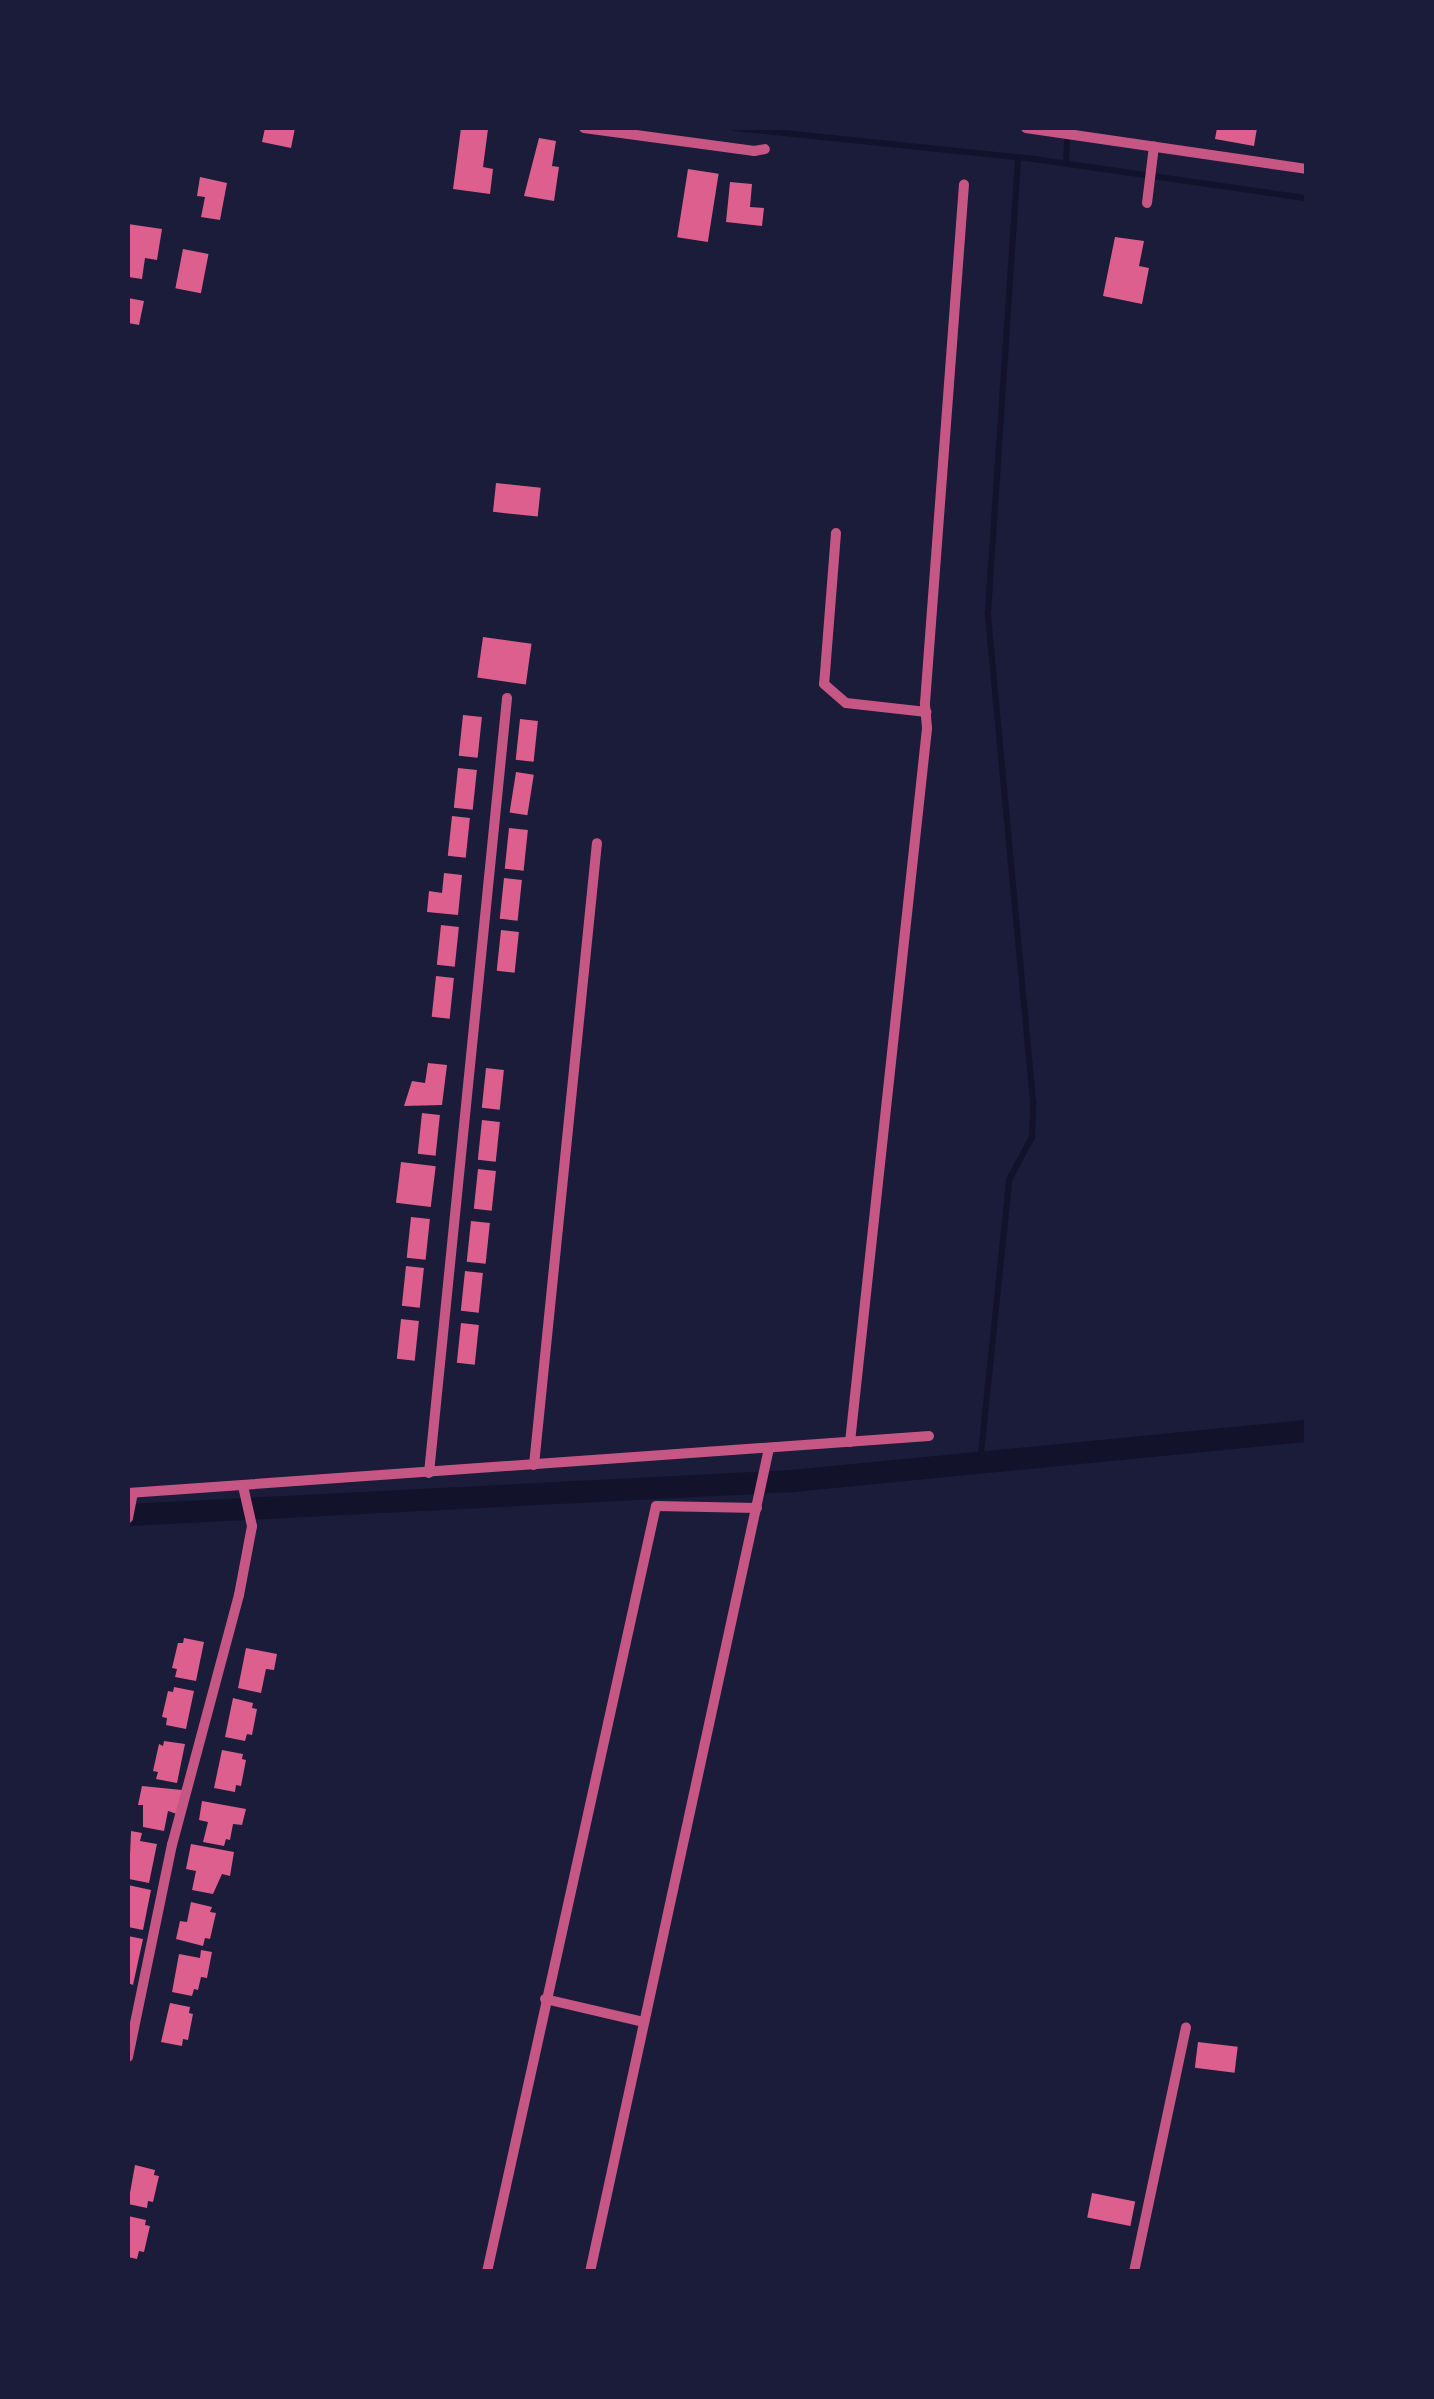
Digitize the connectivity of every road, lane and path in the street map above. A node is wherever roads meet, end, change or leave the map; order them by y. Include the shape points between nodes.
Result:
1 (584, 128) edge
2 (1026, 128) edge
3 (1154, 146) junction
4 (765, 149) dead end
5 (1306, 169) edge
6 (964, 184) dead end
7 (1148, 198) dead end
8 (836, 533) dead end
9 (507, 698) dead end
10 (926, 712) junction
11 (597, 842) dead end
12 (930, 1436) dead end
13 (850, 1442) junction
14 (768, 1454) junction
15 (534, 1465) junction
16 (429, 1473) junction
17 (244, 1486) junction
18 (131, 1493) edge
19 (758, 1503) junction
20 (128, 1518) edge
21 (545, 1999) junction
22 (644, 2022) junction
23 (1186, 2027) dead end
24 (128, 2057) edge
25 (487, 2272) edge
26 (590, 2272) edge
27 (1134, 2272) edge

1 - 4 street
2 - 3 street
3 - 5 street
3 - 7 street
6 - 10 street
8 - 10 street via 824,684 846,703
9 - 16 street
10 - 13 street
11 - 15 street
12 - 13 street
13 - 14 street
14 - 15 street
14 - 19 street
15 - 16 street
16 - 17 street
17 - 18 street
17 - 24 street via 252,1526 239,1595 172,1845
18 - 20 street
19 - 21 street via 656,1506
19 - 22 street
21 - 22 street
21 - 25 street
22 - 26 street
23 - 27 street

